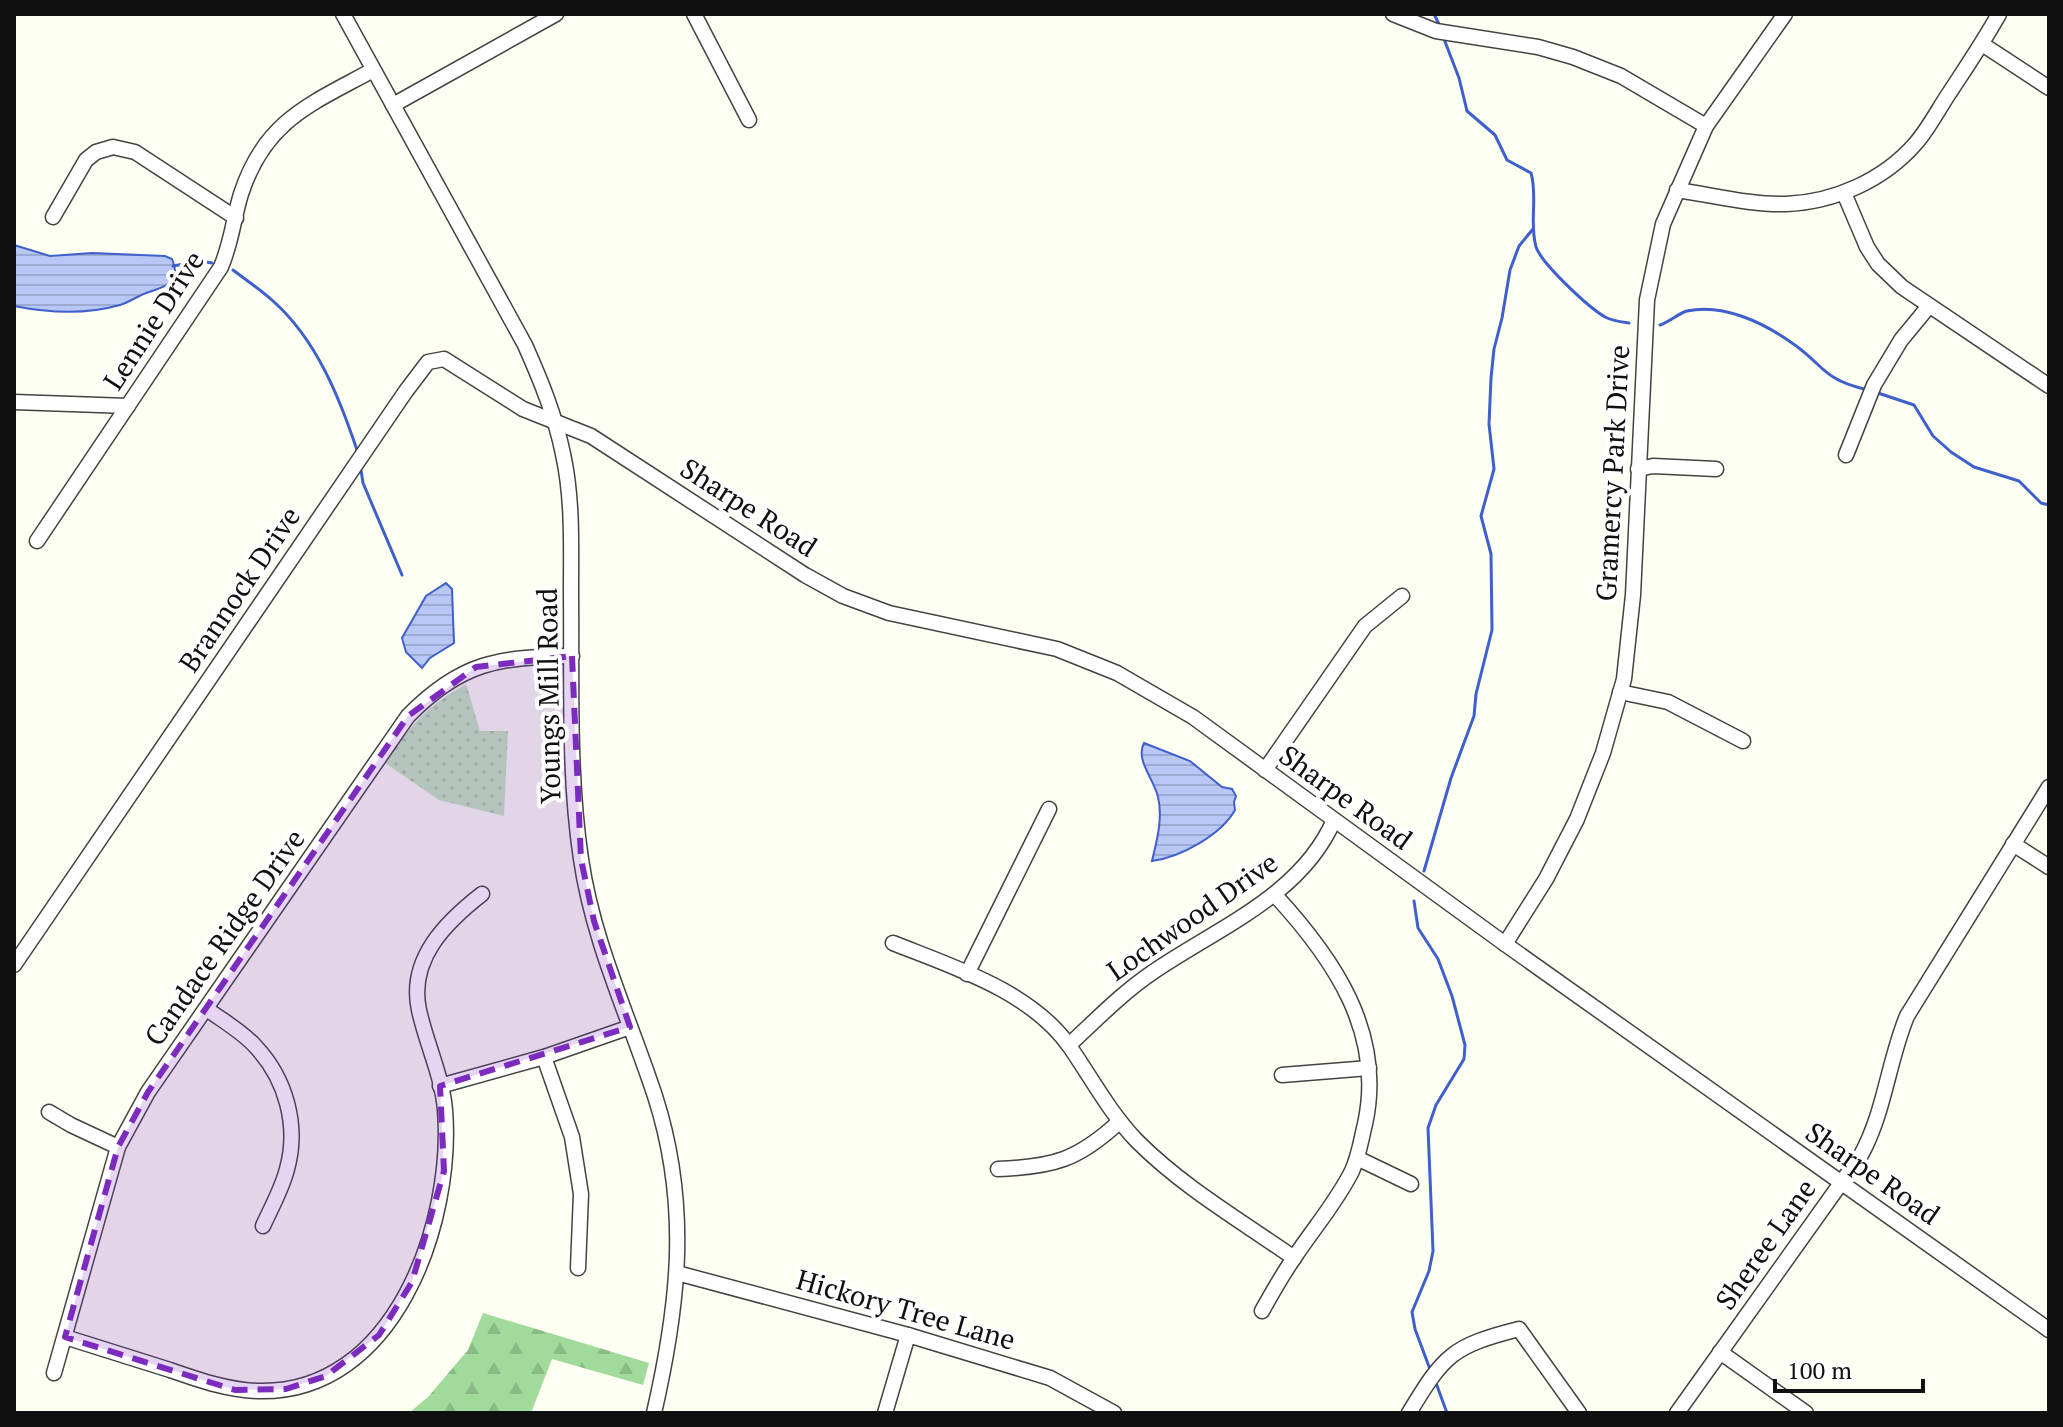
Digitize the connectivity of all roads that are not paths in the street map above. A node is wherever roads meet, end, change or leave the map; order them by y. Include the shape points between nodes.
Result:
1 (343, 14) edge
2 (556, 14) edge
3 (694, 14) edge
4 (1393, 14) edge
5 (1785, 14) edge
6 (1999, 14) edge
7 (1982, 44) junction
8 (373, 70) junction
9 (2049, 88) edge
10 (393, 105) junction
11 (749, 120) dead end
12 (1706, 126) junction
13 (1677, 190) junction
14 (1844, 193) junction
15 (53, 217) dead end
16 (236, 218) junction
17 (1929, 306) junction
18 (2049, 386) edge
19 (14, 402) edge
20 (128, 406) junction
21 (555, 421) junction
22 (1846, 455) dead end
23 (1638, 469) junction
24 (1716, 469) dead end
25 (37, 541) dead end
26 (1402, 596) dead end
27 (572, 656) junction
28 (1620, 692) junction
29 (1743, 741) dead end
30 (1265, 770) junction
31 (2049, 787) edge
32 (1049, 809) dead end
33 (1334, 820) junction
34 (2013, 844) junction
35 (2049, 867) edge
36 (482, 894) dead end
37 (1275, 895) junction
38 (893, 943) dead end
39 (1505, 944) junction
40 (14, 965) edge
41 (967, 974) junction
42 (207, 1009) junction
43 (630, 1027) junction
44 (1069, 1045) junction
45 (544, 1057) junction
46 (1369, 1068) junction
47 (1282, 1075) dead end
48 (440, 1086) junction
49 (49, 1112) dead end
50 (1119, 1122) junction
51 (118, 1147) junction
52 (1357, 1158) junction
53 (998, 1169) dead end
54 (1841, 1182) junction
55 (1411, 1184) dead end
56 (263, 1226) dead end
57 (1294, 1258) junction
58 (578, 1268) dead end
59 (677, 1273) junction
60 (1262, 1311) dead end
61 (2049, 1330) edge
62 (908, 1335) junction
63 (65, 1337) junction
64 (1720, 1352) junction
65 (54, 1373) dead end
66 (654, 1413) edge
67 (885, 1413) edge
68 (1114, 1413) edge
69 (1409, 1413) edge
70 (1579, 1413) edge
71 (1677, 1413) edge
72 (1806, 1413) edge

1 - 8 street, Youngs Mill Road
2 - 10 street
3 - 11 street
4 - 12 street via 1436,31 1573,57 1621,76
5 - 12 street, Gramercy Park Drive
6 - 7 street
7 - 9 street
7 - 14 street via 1915,144
8 - 10 street, Youngs Mill Road
8 - 16 street, Lennie Drive via 295,113 280,127 246,180
10 - 21 street, Youngs Mill Road via 525,345
12 - 13 street, Gramercy Park Drive
13 - 14 street via 1785,204
13 - 23 street, Gramercy Park Drive via 1663,224 1647,300
14 - 17 street via 1878,264
15 - 16 street via 86,160 113,147 135,152
16 - 20 street, Lennie Drive via 221,267
17 - 18 street
17 - 22 street via 1874,385
19 - 20 street
20 - 25 street, Lennie Drive
21 - 27 street, Youngs Mill Road via 571,530
21 - 30 street, Sharpe Road via 591,436 843,596 889,613 1015,638 1088,660 1193,717
21 - 40 street, Brannock Drive via 523,409 444,359 424,366
23 - 24 street
23 - 28 street, Gramercy Park Drive via 1633,595
26 - 30 street via 1365,626
27 - 42 street, Candace Ridge Drive via 504,659 476,667 425,699 408,716
27 - 43 street, Youngs Mill Road via 581,859 594,921
28 - 29 street via 1668,702
28 - 39 street, Gramercy Park Drive via 1577,819
30 - 33 street, Sharpe Road
31 - 34 street, Sheree Lane
32 - 41 street
33 - 37 street, Lochwood Drive via 1311,860
33 - 39 street, Sharpe Road
34 - 35 street
34 - 54 street, Sheree Lane via 1907,1016 1873,1134
36 - 48 street via 450,919 435,939 418,985 418,1008
37 - 44 street, Lochwood Drive via 1134,986
37 - 46 street via 1347,990 1366,1041
38 - 41 street
39 - 54 street, Sharpe Road
41 - 44 street via 1014,997
42 - 51 street, Candace Ridge Drive via 148,1092
42 - 56 street via 255,1045 274,1070 286,1099 290,1155
43 - 45 street
43 - 59 street, Youngs Mill Road via 669,1146 678,1208
44 - 50 street
45 - 48 street
45 - 58 street via 572,1137 581,1194
46 - 47 street
46 - 52 street via 1368,1110
48 - 63 street via 444,1171 432,1230 396,1312 349,1364 286,1389 235,1390
49 - 51 street
50 - 53 street via 1072,1156 1037,1167
50 - 57 street via 1181,1181
51 - 63 street, Candace Ridge Drive
52 - 55 street
52 - 57 street
54 - 61 street, Sharpe Road
54 - 64 street, Sheree Lane
57 - 60 street
59 - 62 street, Hickory Tree Lane
59 - 66 street, Youngs Mill Road
62 - 67 street
62 - 68 street, Hickory Tree Lane via 1050,1378
63 - 65 street, Candace Ridge Drive
64 - 71 street, Sheree Lane
64 - 72 street
69 - 70 street via 1447,1359 1477,1340 1519,1329

